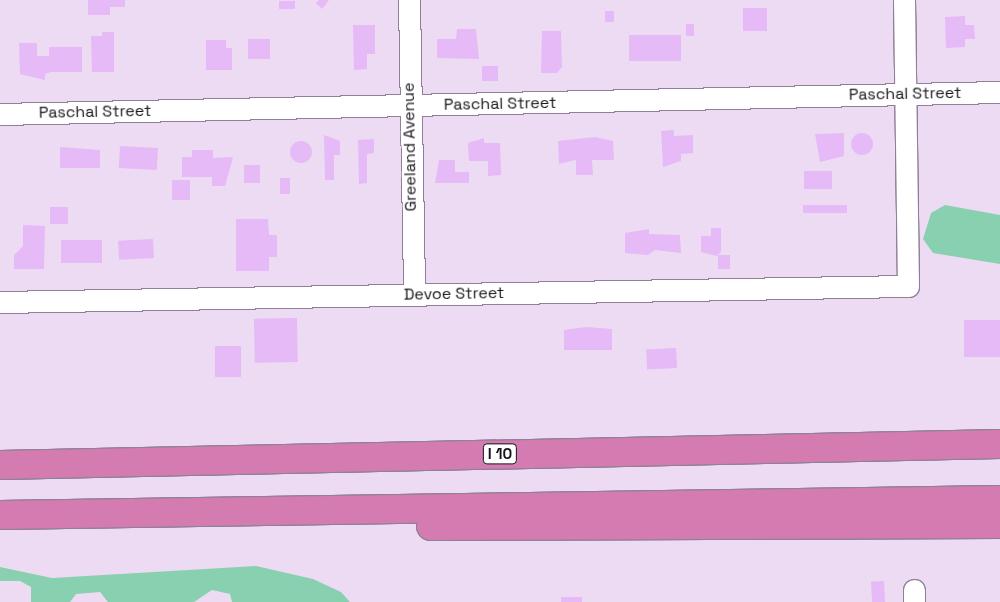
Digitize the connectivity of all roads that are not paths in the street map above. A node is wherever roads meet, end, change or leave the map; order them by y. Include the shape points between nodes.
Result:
1 (409, 0) edge
2 (904, 0) edge
3 (1000, 92) edge
4 (904, 94) junction
5 (409, 106) junction
6 (0, 114) edge
7 (414, 295) junction
8 (0, 302) edge
9 (1000, 444) edge
10 (0, 465) edge
11 (1000, 500) edge
12 (243, 511) junction
13 (0, 515) edge
14 (1000, 524) edge

1 - 5 street, Greeland Avenue
2 - 4 street
3 - 4 street, Paschal Street
4 - 5 street, Paschal Street
4 - 7 street, Devoe Street via 908,286
5 - 6 street, Paschal Street
5 - 7 street, Greeland Avenue
7 - 8 street, Devoe Street
9 - 10 highway, I 10
11 - 12 highway
12 - 13 highway
12 - 14 highway via 308,524 553,529

